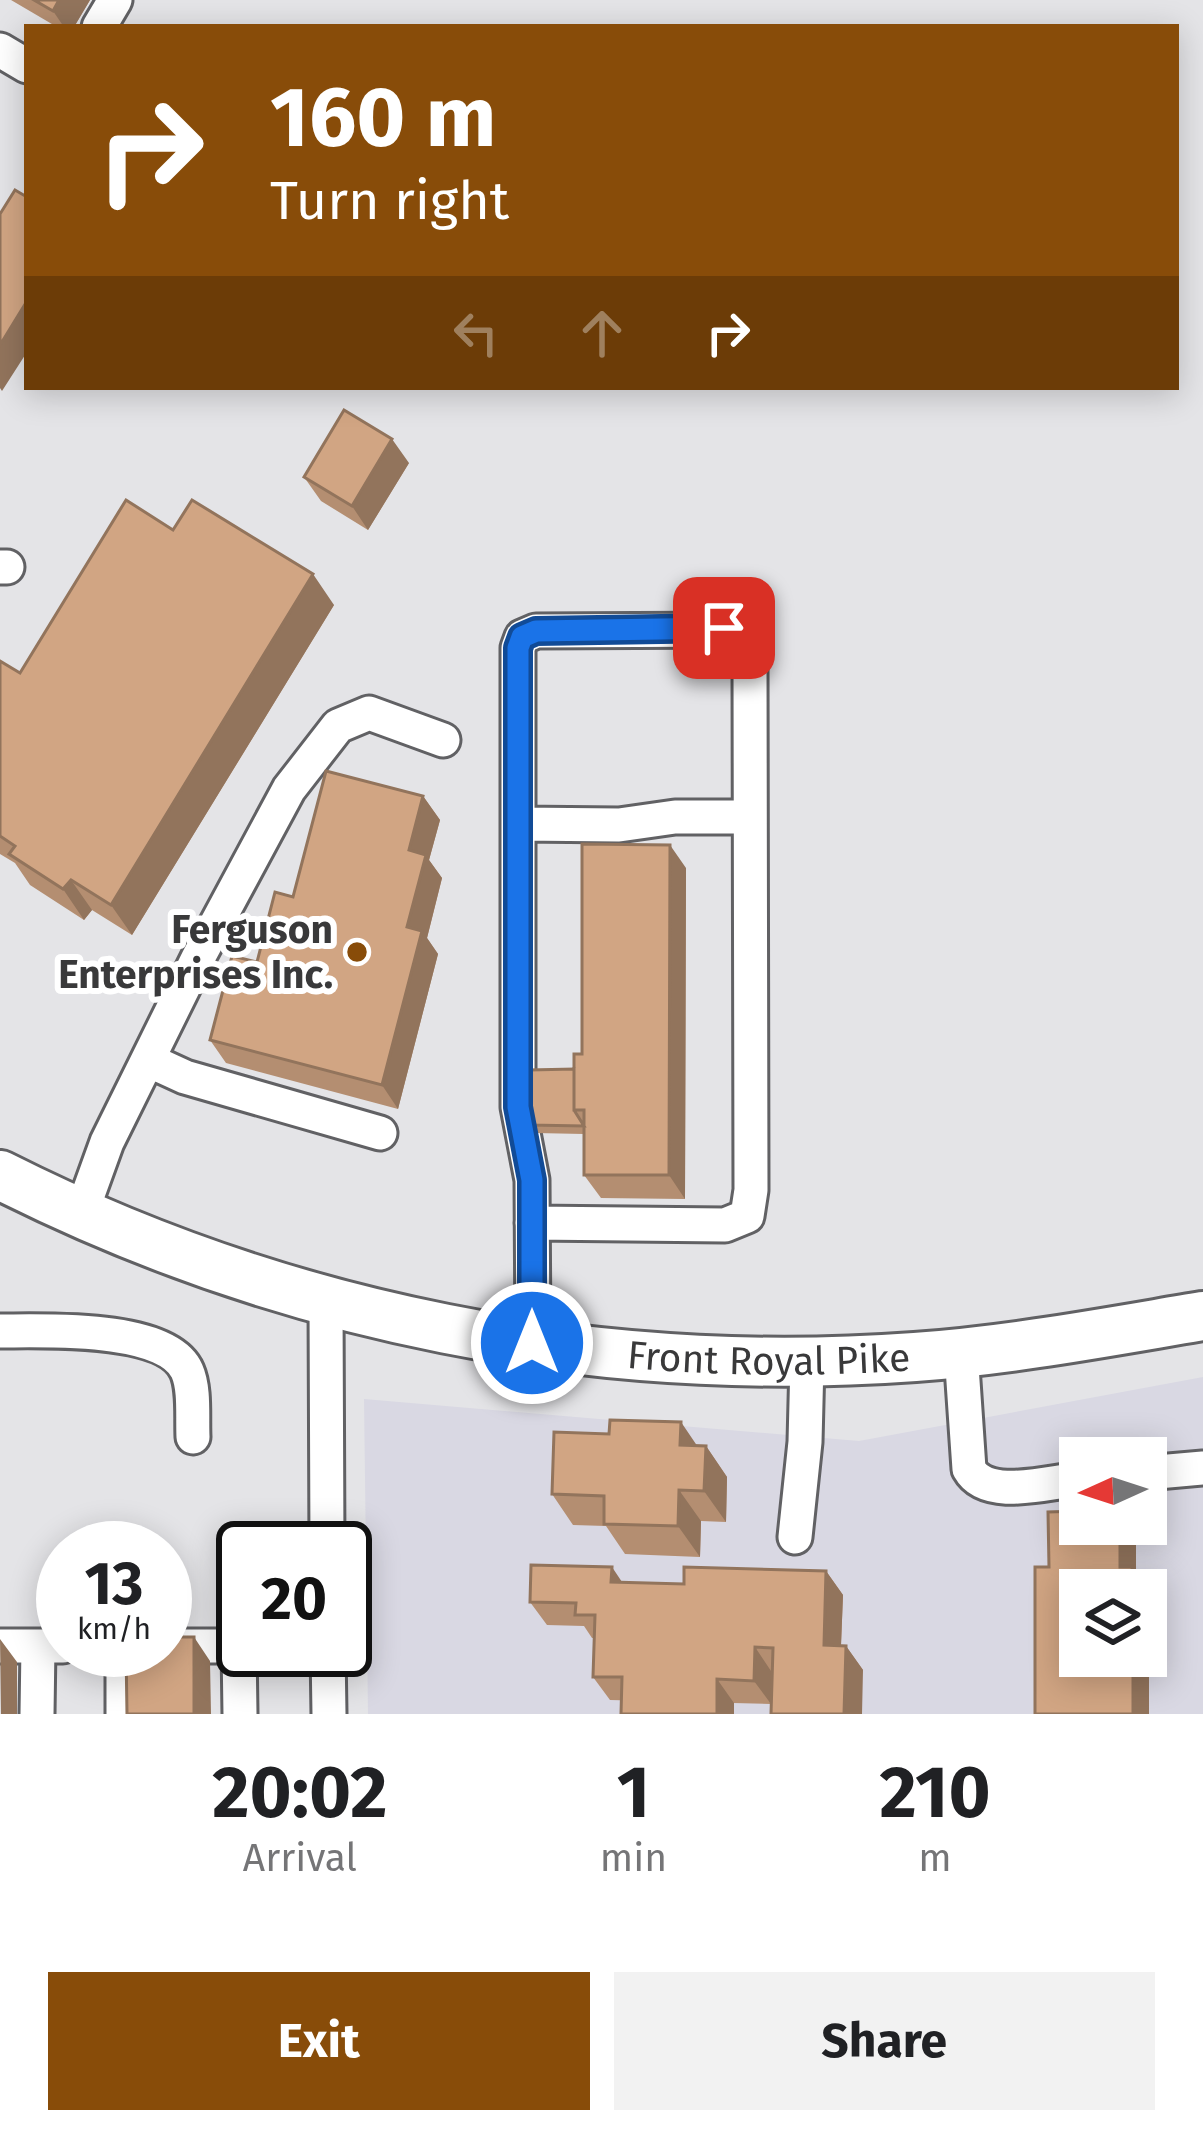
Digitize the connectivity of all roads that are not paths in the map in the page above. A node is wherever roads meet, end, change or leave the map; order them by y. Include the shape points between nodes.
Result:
1 (443, 740) dead end
2 (750, 817) junction
3 (519, 824) junction
4 (148, 1060) junction
5 (380, 1133) dead end
6 (0, 1175) edge
7 (81, 1214) junction
8 (532, 1223) junction
9 (326, 1304) junction
10 (1203, 1316) edge
11 (0, 1330) edge
12 (532, 1343) junction
13 (961, 1352) junction
14 (807, 1362) junction
15 (193, 1437) dead end
16 (1203, 1468) edge
17 (1167, 1471) edge
18 (1059, 1481) edge
19 (327, 1521) edge
20 (795, 1537) dead end
21 (0, 1646) edge
22 (36, 1646) edge
23 (192, 1646) edge
24 (44, 1677) edge
25 (123, 1677) edge
26 (328, 1677) edge
27 (37, 1714) edge
28 (122, 1714) edge
29 (240, 1714) edge
30 (329, 1714) edge

1 - 4 street via 369,713 338,726 289,789
2 - 3 street
2 - 3 street via 751,666 741,633 536,631 518,648
2 - 8 street via 747,1216 725,1225
3 - 8 street via 518,1107
4 - 5 street
4 - 7 street
6 - 7 highway, Front Royal Pike
7 - 9 highway, Front Royal Pike
8 - 12 street
9 - 12 highway, Front Royal Pike
9 - 19 street
10 - 13 highway, Front Royal Pike
11 - 15 street via 79,1331 167,1350 190,1375
12 - 14 highway, Front Royal Pike
13 - 14 highway, Front Royal Pike
13 - 18 street via 975,1481 991,1487
14 - 20 street
16 - 17 street
21 - 22 street
23 - 29 street via 239,1646
24 - 27 street
25 - 28 street
26 - 30 street

